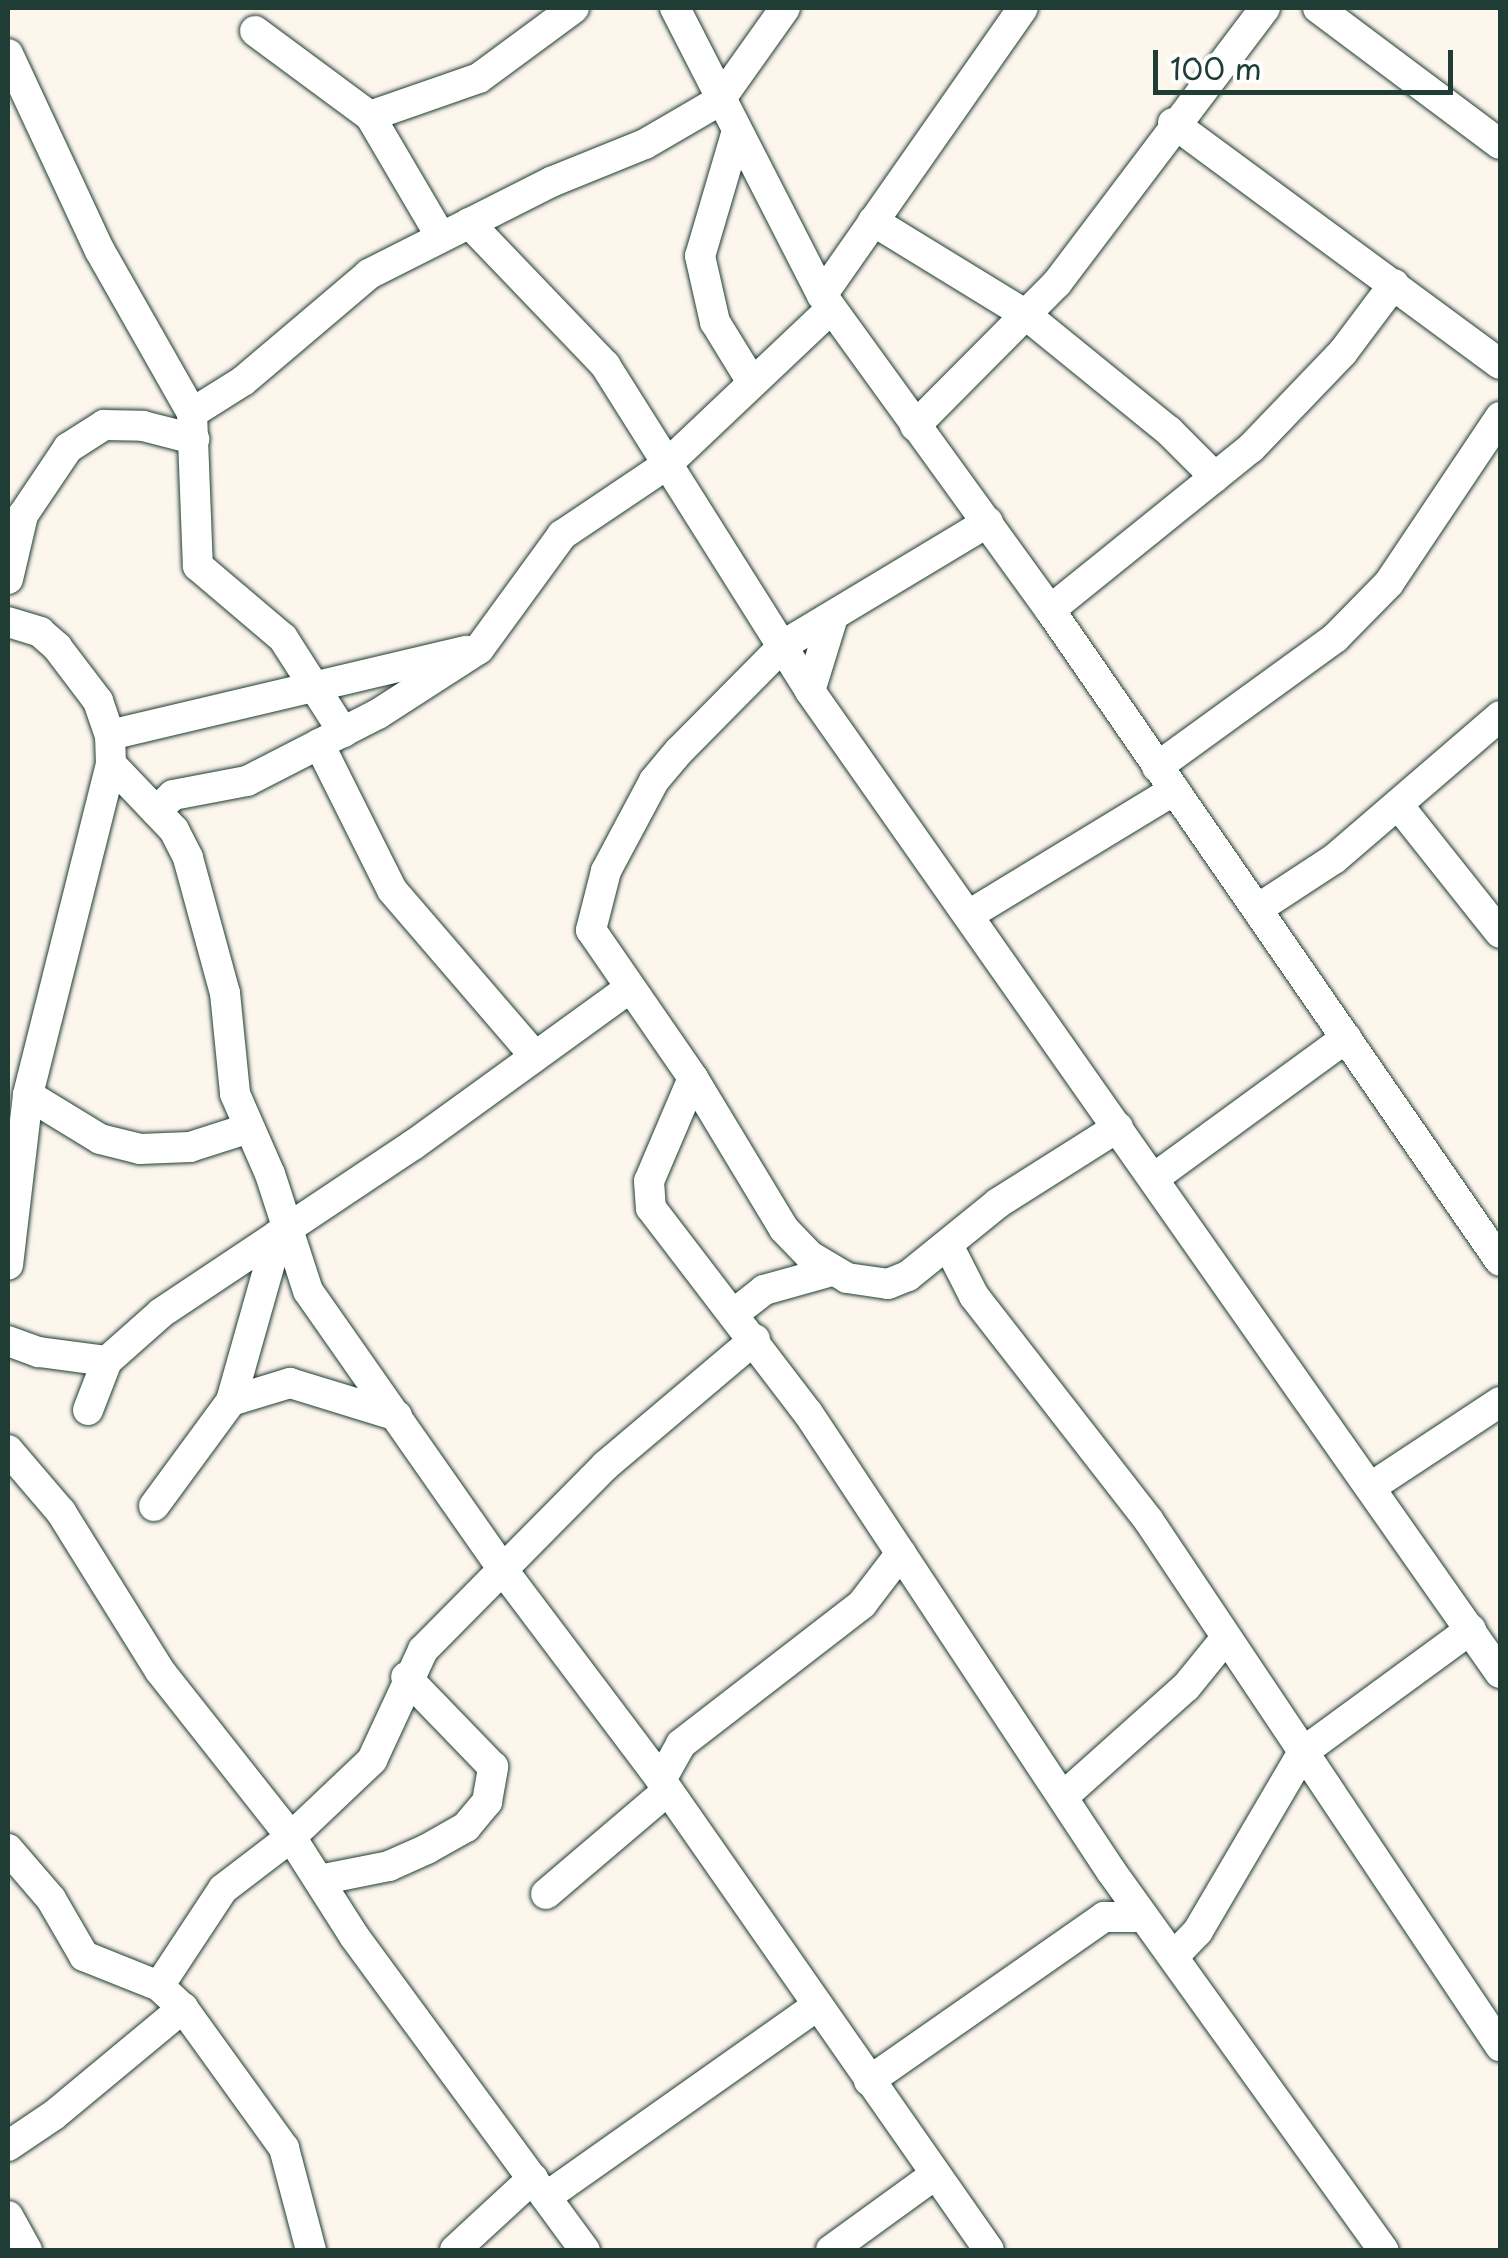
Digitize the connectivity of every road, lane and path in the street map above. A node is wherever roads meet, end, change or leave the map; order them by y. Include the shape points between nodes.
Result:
1 (574, 8) edge
2 (676, 8) edge
3 (785, 8) edge
4 (1023, 8) edge
5 (1265, 8) edge
6 (1318, 8) edge
7 (255, 31) dead end
8 (8, 54) edge
9 (719, 101) junction
10 (370, 116) junction
11 (1174, 122) junction
12 (736, 134) junction
13 (1500, 144) edge
14 (874, 221) junction
15 (455, 230) junction
16 (1394, 284) junction
17 (827, 302) junction
18 (1025, 314) junction
19 (1500, 364) edge
20 (750, 379) junction
21 (1500, 417) edge
22 (193, 426) junction
23 (915, 426) junction
24 (666, 464) junction
25 (1215, 478) junction
26 (988, 522) junction
27 (8, 579) edge
28 (1050, 610) junction
29 (832, 620) junction
30 (8, 622) edge
31 (784, 644) junction
32 (479, 649) junction
33 (315, 687) junction
34 (810, 691) junction
35 (1500, 716) edge
36 (331, 738) junction
37 (111, 749) junction
38 (1166, 778) junction
39 (1399, 806) junction
40 (156, 811) junction
41 (1259, 908) junction
42 (972, 913) junction
43 (1500, 933) edge
44 (626, 990) junction
45 (1346, 1038) junction
46 (535, 1056) junction
47 (693, 1078) junction
48 (28, 1095) junction
49 (67, 1121) junction
50 (1118, 1127) junction
51 (246, 1129) junction
52 (23, 1135) junction
53 (1154, 1178) junction
54 (282, 1232) junction
55 (948, 1244) junction
56 (1498, 1252) edge
57 (8, 1265) edge
58 (832, 1271) junction
59 (736, 1312) junction
60 (755, 1339) junction
61 (8, 1341) edge
62 (107, 1361) junction
63 (230, 1401) junction
64 (1500, 1402) edge
65 (88, 1410) dead end
66 (397, 1416) junction
67 (8, 1450) edge
68 (1371, 1487) junction
69 (154, 1506) dead end
70 (901, 1553) junction
71 (503, 1570) junction
72 (1471, 1628) junction
73 (1226, 1638) junction
74 (1500, 1673) edge
75 (406, 1677) junction
76 (681, 1744) junction
77 (637, 1746) junction
78 (1303, 1752) junction
79 (664, 1785) junction
80 (1065, 1795) junction
81 (290, 1838) junction
82 (8, 1849) edge
83 (1110, 1871) junction
84 (319, 1880) junction
85 (546, 1894) dead end
86 (1104, 1916) junction
87 (1142, 1918) junction
88 (1174, 1955) junction
89 (159, 1986) junction
90 (817, 2006) junction
91 (183, 2008) junction
92 (1500, 2046) edge
93 (869, 2082) junction
94 (8, 2146) edge
95 (932, 2177) junction
96 (540, 2188) junction
97 (8, 2216) edge
98 (27, 2250) edge
99 (312, 2250) edge
100 (455, 2250) edge
101 (585, 2250) edge
102 (831, 2250) edge
103 (989, 2250) edge
104 (1383, 2250) edge

1 - 10 street via 479,78
2 - 9 street
3 - 9 street
4 - 14 street
5 - 11 street
6 - 13 street
7 - 10 street
8 - 22 street via 100,251 168,361
9 - 12 street
9 - 15 street via 645,144
10 - 15 street
11 - 16 street
11 - 18 street via 1057,282
12 - 17 street
12 - 20 street via 700,256 715,322
14 - 17 street
14 - 18 street
15 - 22 street via 369,274
15 - 24 street via 582,335
16 - 19 street
16 - 25 street via 1343,352
17 - 20 street
17 - 23 street
18 - 23 street
18 - 25 street via 1169,430
20 - 24 street
21 - 38 street via 1389,584 1336,638
22 - 27 street via 104,425 78,440 42,479 22,515
22 - 33 street via 198,566 270,624
23 - 26 street
24 - 31 street
24 - 32 street via 562,534
25 - 28 street
26 - 28 street
26 - 29 street
28 - 38 street
29 - 31 street
29 - 34 street
30 - 37 street via 40,632 57,647 98,702
31 - 34 street
31 - 44 street via 654,781 606,871 591,930
32 - 33 street via 396,663
32 - 36 street
33 - 36 street
33 - 37 street
34 - 42 street
35 - 39 street
36 - 40 street via 247,781 174,795
36 - 46 street via 392,890
37 - 40 street
37 - 48 street
38 - 41 street
38 - 42 street
39 - 41 street
39 - 43 street
40 - 51 street via 174,830 203,904 226,993 228,1055
41 - 45 street
42 - 50 street
44 - 46 street
44 - 47 street
45 - 53 street
45 - 56 street
46 - 54 street
47 - 58 street via 784,1229
47 - 59 street via 646,1198
48 - 49 street
48 - 52 street
49 - 51 street via 100,1139 162,1152
49 - 52 street
50 - 53 street
50 - 55 street via 998,1203
51 - 54 street via 270,1174
52 - 57 street
53 - 68 street
54 - 62 street via 161,1313
54 - 63 street
54 - 66 street via 308,1291
55 - 58 street via 888,1284
55 - 73 street via 974,1296 1061,1400
58 - 59 street via 764,1290
59 - 60 street
60 - 70 street
60 - 71 street via 606,1465
61 - 62 street
62 - 65 street
63 - 66 street via 290,1383
63 - 69 street
64 - 68 street
66 - 71 street
67 - 81 street via 60,1512 160,1672
68 - 72 street
70 - 76 street via 862,1604
70 - 80 street
71 - 75 street via 423,1650
71 - 77 street
72 - 74 street
72 - 78 street
73 - 78 street
73 - 80 street via 1186,1687
75 - 81 street via 372,1760
75 - 84 street via 493,1768 487,1802 466,1826 427,1849 389,1866
76 - 77 street
76 - 79 street
77 - 79 street
78 - 88 street via 1198,1931
78 - 92 street
79 - 85 street
79 - 90 street
80 - 83 street
81 - 84 street
81 - 89 street via 223,1889
82 - 89 street via 51,1899 84,1956
83 - 86 street
83 - 87 street
84 - 96 street
86 - 87 street
86 - 93 street
87 - 88 street
88 - 104 street
89 - 91 street
90 - 93 street
90 - 96 street
91 - 94 street
91 - 99 street via 284,2148
93 - 95 street
95 - 102 street
95 - 103 street
96 - 100 street
96 - 101 street
97 - 98 street

